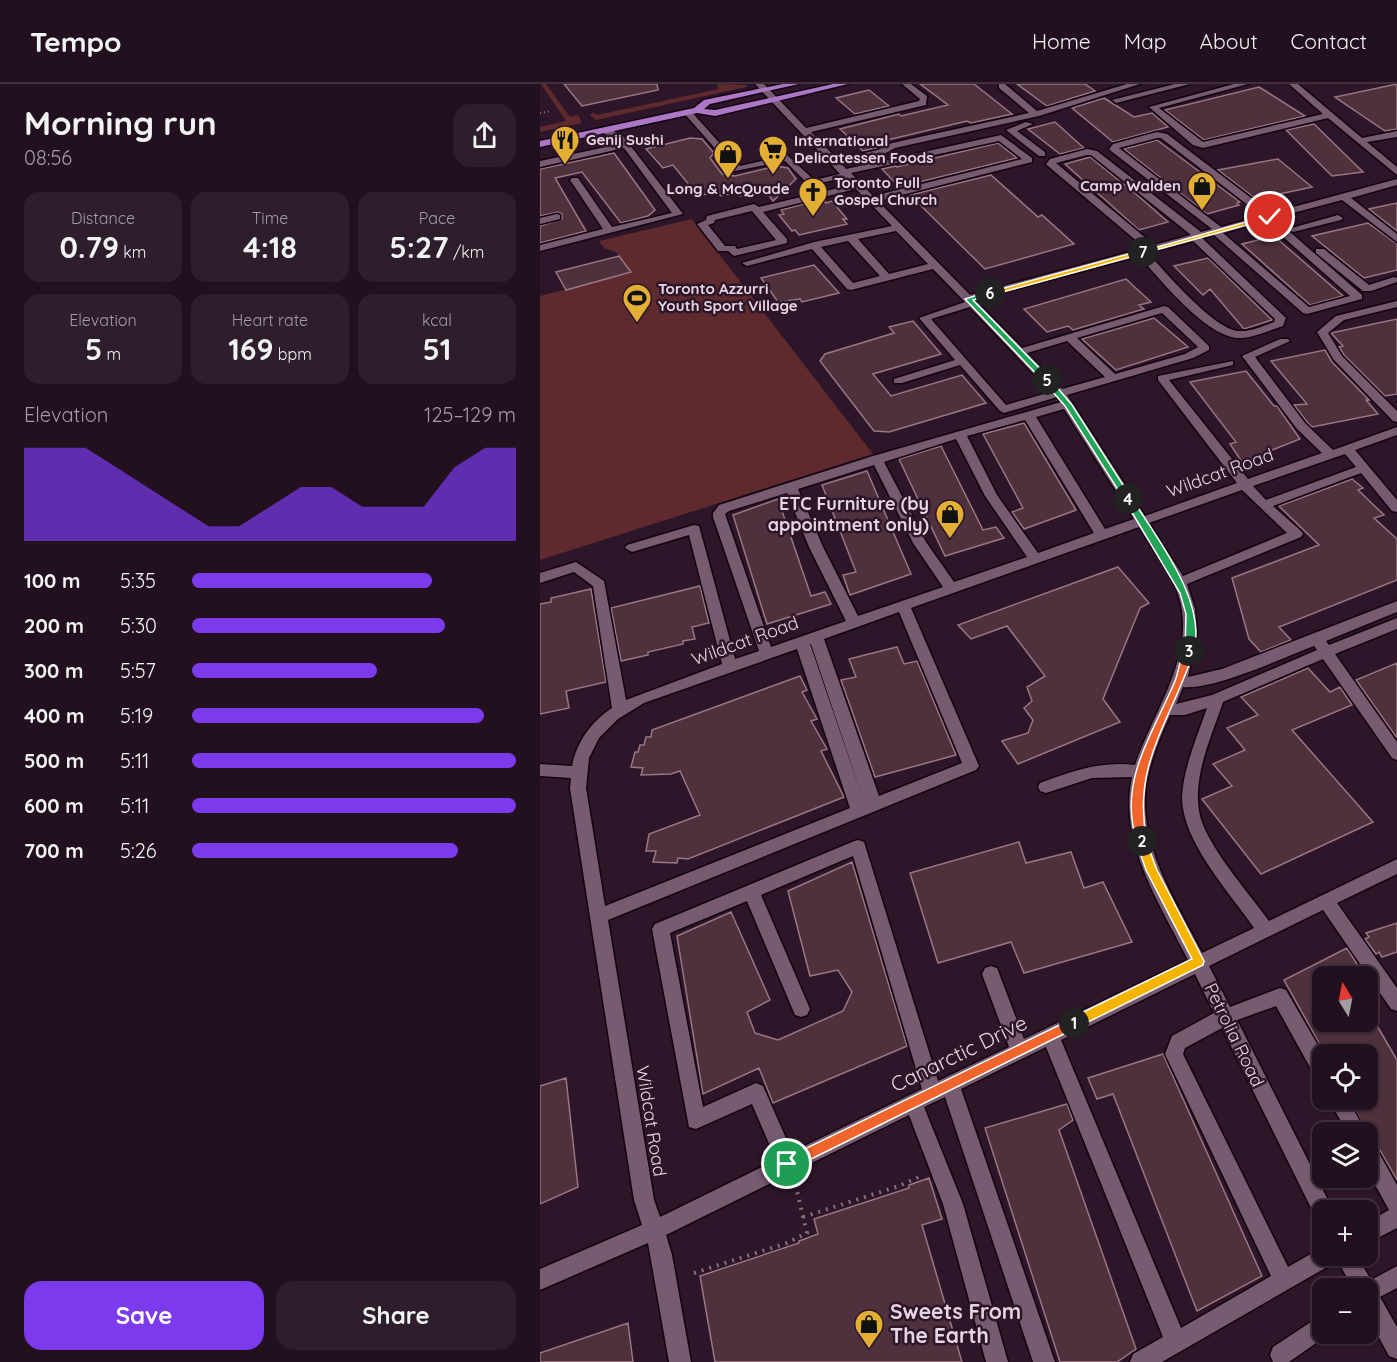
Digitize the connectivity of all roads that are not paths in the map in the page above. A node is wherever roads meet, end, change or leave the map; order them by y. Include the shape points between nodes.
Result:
1 (795, 84) edge
2 (844, 84) edge
3 (906, 84) edge
4 (1092, 84) edge
5 (1137, 84) edge
6 (1186, 84) edge
7 (1244, 84) edge
8 (1293, 84) edge
9 (1002, 86) dead end
10 (762, 87) edge
11 (1105, 93) junction
12 (1149, 93) junction
13 (774, 99) junction
14 (1121, 99) junction
15 (1135, 109) dead end
16 (697, 110) junction
17 (687, 112) junction
18 (1035, 114) junction
19 (1330, 115) junction
20 (605, 130) junction
21 (804, 131) junction
22 (1397, 134) edge
23 (1360, 141) junction
24 (540, 144) edge
25 (626, 145) junction
26 (1042, 154) dead end
27 (1385, 162) junction
28 (1397, 162) edge
29 (834, 163) junction
30 (540, 164) edge
31 (1397, 172) edge
32 (845, 174) junction
33 (574, 180) dead end
34 (1397, 182) edge
35 (857, 186) junction
36 (1344, 197) junction
37 (870, 200) junction
38 (757, 211) junction
39 (1271, 216) junction
40 (556, 217) dead end
41 (1338, 218) dead end
42 (540, 221) edge
43 (898, 228) junction
44 (1293, 229) junction
45 (609, 231) junction
46 (1218, 231) junction
47 (1197, 237) junction
48 (851, 238) junction
49 (1397, 239) edge
50 (814, 245) junction
51 (540, 248) edge
52 (1153, 249) junction
53 (1141, 252) junction
54 (747, 263) dead end
55 (935, 265) junction
56 (887, 278) junction
57 (1394, 280) dead end
58 (970, 301) junction
59 (1397, 304) edge
60 (1070, 338) junction
61 (1284, 341) dead end
62 (1020, 352) junction
63 (962, 361) junction
64 (1229, 363) dead end
65 (1112, 377) junction
66 (898, 381) dead end
67 (1058, 392) junction
68 (1068, 405) junction
69 (1028, 414) junction
70 (1397, 418) edge
71 (1397, 431) edge
72 (960, 434) junction
73 (1347, 448) junction
74 (1330, 454) junction
75 (877, 459) junction
76 (1364, 468) junction
77 (1245, 485) junction
78 (791, 487) junction
79 (1264, 505) junction
80 (1397, 508) edge
81 (1143, 521) junction
82 (1102, 535) junction
83 (632, 548) dead end
84 (1035, 559) junction
85 (540, 578) edge
86 (1180, 582) junction
87 (952, 589) junction
88 (903, 606) junction
89 (1397, 606) edge
90 (854, 623) junction
91 (1397, 623) edge
92 (809, 639) junction
93 (1322, 646) junction
94 (767, 654) junction
95 (730, 667) junction
96 (1179, 681) junction
97 (1217, 699) junction
98 (620, 709) junction
99 (1166, 710) junction
100 (1397, 754) edge
101 (540, 770) edge
102 (578, 772) junction
103 (1141, 772) junction
104 (1046, 787) dead end
105 (866, 809) junction
106 (1397, 866) edge
107 (752, 891) junction
108 (1325, 900) junction
109 (599, 916) junction
110 (1265, 929) junction
111 (1199, 961) junction
112 (991, 974) dead end
113 (1397, 1003) edge
114 (801, 1009) dead end
115 (1224, 1017) junction
116 (1050, 1035) junction
117 (1019, 1050) junction
118 (1312, 1053) edge
119 (941, 1089) junction
120 (913, 1102) junction
121 (787, 1164) junction
122 (1378, 1171) edge
123 (1317, 1200) edge
124 (1397, 1205) edge
125 (1397, 1217) edge
126 (1378, 1227) edge
127 (652, 1231) junction
128 (1312, 1264) edge
129 (1397, 1276) edge
130 (540, 1280) edge
131 (1284, 1280) junction
132 (1378, 1288) edge
133 (1378, 1312) edge
134 (1312, 1333) edge
135 (1176, 1342) junction
136 (1397, 1347) edge
137 (1281, 1355) dead end
138 (680, 1362) edge
139 (997, 1362) edge
140 (1044, 1362) edge
141 (1141, 1362) edge

1 - 10 main road
2 - 13 main road
3 - 21 street via 924,98 923,103
4 - 11 street
5 - 11 street
5 - 12 street
6 - 12 street
7 - 19 street via 1153,107 1203,145
8 - 19 street
9 - 18 street
10 - 13 street, Petrolia Road
10 - 16 main road via 707,102
11 - 18 street
12 - 14 street
13 - 16 main road via 716,113
13 - 21 street, Petrolia Road
14 - 15 street
14 - 26 street via 1011,130
16 - 17 main road
17 - 20 main road
17 - 32 street via 738,169 787,158 812,183
18 - 29 street
19 - 23 street
20 - 24 main road
20 - 25 street
21 - 29 street, Petrolia Road
22 - 23 street
23 - 27 street
25 - 30 street
25 - 45 street via 678,214
27 - 28 street
27 - 31 street
29 - 32 street, Petrolia Road
32 - 35 street, Petrolia Road
32 - 37 street via 1001,138 1029,160
33 - 45 street
34 - 36 street
35 - 37 street, Petrolia Road
35 - 38 street
36 - 39 street
36 - 49 street
37 - 43 street, Petrolia Road
38 - 38 street via 783,241 734,253 730,248 722,249 702,224 710,218 754,207
39 - 44 street
39 - 46 street
39 - 46 street via 1358,297 1306,312
39 - 46 street via 1164,136 1116,146 1114,150
40 - 42 street
41 - 44 street
43 - 48 street
43 - 55 street, Petrolia Road
44 - 57 street via 1367,289
45 - 51 street
46 - 47 street
47 - 52 street
47 - 52 street via 1094,153 1053,161 1051,164
47 - 53 street via 1281,318 1279,324 1241,334 1221,330
48 - 50 street
48 - 56 street
50 - 54 street
50 - 56 street via 851,287
52 - 53 street
53 - 58 street
55 - 56 street
55 - 58 street, Petrolia Road
58 - 62 street, Petrolia Road
58 - 63 street via 924,318
59 - 70 street via 1340,318 1322,332 1338,358
60 - 62 street
60 - 65 street
60 - 65 street via 1164,309 1205,348
61 - 74 street via 1248,356 1301,426
62 - 67 street, Petrolia Road
63 - 66 street
63 - 67 street via 1004,409
64 - 77 street via 1162,378
65 - 67 street
67 - 68 street, Petrolia Road
68 - 69 street
68 - 81 street, Petrolia Road
69 - 72 street
69 - 82 street
71 - 73 street, Wildcat Road
72 - 75 street
72 - 84 street via 991,496
73 - 74 street, Wildcat Road
73 - 76 street
74 - 77 street, Wildcat Road
75 - 78 street
75 - 87 street via 919,544
76 - 79 street
76 - 80 street
77 - 79 street
77 - 81 street, Wildcat Road
78 - 90 street
78 - 94 street via 724,508 720,513
79 - 86 street via 1296,534
81 - 82 street, Wildcat Road
81 - 86 street, Petrolia Road
82 - 84 street, Wildcat Road
83 - 95 street via 694,530
84 - 87 street, Wildcat Road
85 - 98 street via 576,567 599,584
86 - 96 street, Petrolia Road via 1189,602 1192,632
87 - 88 street, Wildcat Road
88 - 90 street, Wildcat Road
88 - 105 street via 971,766
89 - 93 street
90 - 92 street, Wildcat Road
91 - 93 street
92 - 94 street, Wildcat Road
92 - 105 street
93 - 96 street via 1209,679
93 - 97 street
93 - 100 street
94 - 95 street, Wildcat Road
95 - 98 street, Wildcat Road
96 - 99 street, Petrolia Road
97 - 99 street via 1185,709
97 - 110 street via 1195,769 1191,813 1202,839
98 - 102 street, Wildcat Road via 590,738
99 - 103 street, Petrolia Road
101 - 102 street
102 - 109 street, Wildcat Road
103 - 104 street via 1104,768
103 - 111 street, Petrolia Road via 1137,819 1143,846
105 - 109 street
106 - 108 street, Canarctic Drive
107 - 114 street
107 - 119 street via 858,847
107 - 121 street via 661,929 696,1120 756,1092
108 - 110 street, Canarctic Drive
108 - 113 street
109 - 127 street, Wildcat Road
110 - 111 street, Canarctic Drive
111 - 115 street, Petrolia Road
111 - 116 street, Canarctic Drive
112 - 117 street
115 - 118 street via 1280,996
115 - 123 street, Petrolia Road
115 - 131 street via 1178,1042 1174,1054
116 - 117 street, Canarctic Drive
116 - 135 street
117 - 119 street, Canarctic Drive
119 - 120 street, Canarctic Drive
119 - 140 street
120 - 121 street, Canarctic Drive
120 - 139 street via 953,1204
121 - 127 street, Canarctic Drive
122 - 124 street
125 - 126 street
127 - 130 street, Canarctic Drive
127 - 138 street, Wildcat Road via 662,1255
128 - 131 street
129 - 132 street
131 - 135 street
133 - 136 street
134 - 137 street
135 - 141 street

